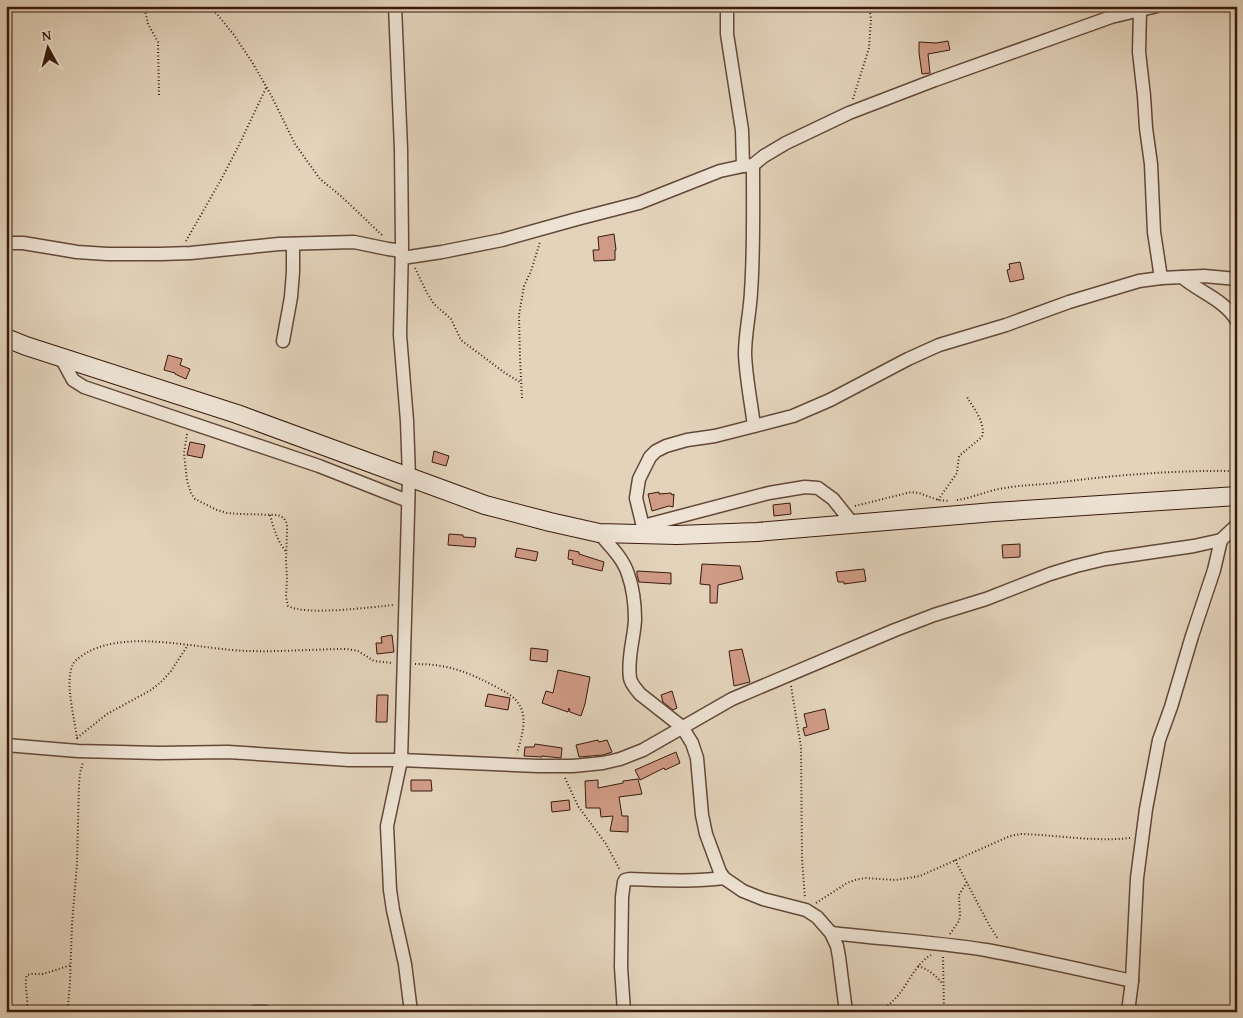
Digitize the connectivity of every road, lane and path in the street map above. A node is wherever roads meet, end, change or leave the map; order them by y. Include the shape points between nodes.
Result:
1 (144, 6) edge
2 (207, 6) edge
3 (395, 6) edge
4 (726, 6) edge
5 (869, 6) edge
6 (1157, 6) edge
7 (1139, 8) edge
8 (266, 87) junction
9 (159, 95) dead end
10 (849, 113) junction
11 (748, 165) junction
12 (544, 228) junction
13 (6, 243) edge
14 (293, 244) junction
15 (178, 253) junction
16 (402, 254) junction
17 (1182, 277) junction
18 (1161, 278) junction
19 (1237, 279) edge
20 (1237, 322) edge
21 (6, 338) edge
22 (283, 341) dead end
23 (62, 358) junction
24 (520, 382) junction
25 (967, 397) dead end
26 (522, 398) dead end
27 (190, 422) junction
28 (754, 426) junction
29 (1237, 471) edge
30 (409, 477) junction
31 (1237, 496) edge
32 (938, 500) junction
33 (408, 501) junction
34 (842, 510) junction
35 (270, 515) junction
36 (853, 524) junction
37 (1237, 525) edge
38 (644, 530) junction
39 (599, 533) junction
40 (1221, 540) junction
41 (287, 554) junction
42 (406, 604) junction
43 (189, 645) junction
44 (404, 664) junction
45 (789, 674) junction
46 (682, 727) junction
47 (6, 745) edge
48 (81, 747) junction
49 (401, 760) junction
50 (513, 765) junction
51 (560, 766) junction
52 (1142, 835) junction
53 (955, 860) junction
54 (724, 878) junction
55 (624, 882) junction
56 (967, 882) junction
57 (806, 909) junction
58 (831, 933) junction
59 (943, 947) junction
60 (1008, 954) junction
61 (71, 965) junction
62 (918, 966) junction
63 (1132, 981) junction
64 (943, 984) junction
65 (26, 1012) edge
66 (66, 1012) edge
67 (255, 1012) edge
68 (265, 1012) edge
69 (411, 1012) edge
70 (624, 1012) edge
71 (846, 1012) edge
72 (879, 1012) edge
73 (944, 1012) edge
74 (1128, 1012) edge

1 - 9 path via 148,24 158,42
2 - 8 path via 234,36
3 - 16 street
4 - 11 street via 727,34
5 - 10 path via 869,48
6 - 7 street
7 - 10 street
7 - 18 street via 1139,52 1151,164 1154,232
8 - 15 path via 222,178
8 - 16 path via 296,144 320,179
10 - 11 street
11 - 12 street via 720,171 639,203
11 - 28 street via 753,210 751,293 745,353
12 - 16 street via 442,252
12 - 24 path via 524,286 519,315
13 - 15 street via 107,254
14 - 15 street
14 - 16 street via 354,242
14 - 22 street via 291,297
16 - 24 path via 434,304 451,319 461,340
16 - 30 street via 400,335
17 - 18 street
17 - 19 street
17 - 20 street via 1219,302
18 - 28 street via 1139,281 1069,302 939,345 794,416
21 - 23 main road
23 - 27 street via 73,380 84,386
23 - 30 main road via 245,417
24 - 26 path
25 - 32 path via 983,427 982,437 959,456 956,473
27 - 33 street
27 - 35 path via 184,453 187,481 195,499 227,512
28 - 38 street via 687,440 656,451 642,472 637,489 636,498
29 - 32 path via 1079,479 1003,488 964,499
30 - 33 street
30 - 39 main road via 485,505
31 - 36 main road
32 - 34 path via 911,492
33 - 42 street
34 - 36 street
34 - 38 street via 818,488 805,487 770,492
35 - 41 path via 277,539
35 - 41 path via 284,518 287,524
36 - 38 main road via 677,535
37 - 40 street
38 - 39 main road
39 - 46 street via 622,562 631,584 635,621 630,679 640,694
40 - 45 street via 1105,559 1050,574 934,615
40 - 52 street via 1159,740
41 - 42 path via 286,602 292,608 332,610
42 - 44 street
43 - 44 path via 248,651 347,649 358,651 374,661
43 - 48 path via 161,682 107,714
43 - 48 path via 129,642 97,647 82,655 74,664 70,679
44 - 49 street
44 - 50 path via 440,665 461,670 516,700 523,720
45 - 46 street via 732,699
45 - 57 path via 801,747
46 - 51 street via 643,750 620,759
46 - 54 street via 697,758 706,834
47 - 48 street
48 - 49 street via 159,753 228,752
48 - 61 path
49 - 50 street
49 - 69 street via 387,826 387,844 390,890
50 - 51 street
51 - 55 path via 578,806 615,860
52 - 53 path via 1118,839 1021,834
52 - 63 street
53 - 56 path
53 - 57 path via 908,879 855,880
54 - 55 street via 630,879
54 - 57 street via 742,891 763,899
55 - 70 street via 621,967
56 - 59 path via 959,895 959,921
56 - 60 path
57 - 58 street
58 - 59 street
58 - 71 street via 837,946
59 - 60 street
59 - 62 path
59 - 64 path
60 - 63 street
61 - 65 path via 28,975
61 - 66 path
62 - 64 path
62 - 72 path via 900,993
63 - 74 street
64 - 73 path
67 - 68 street

